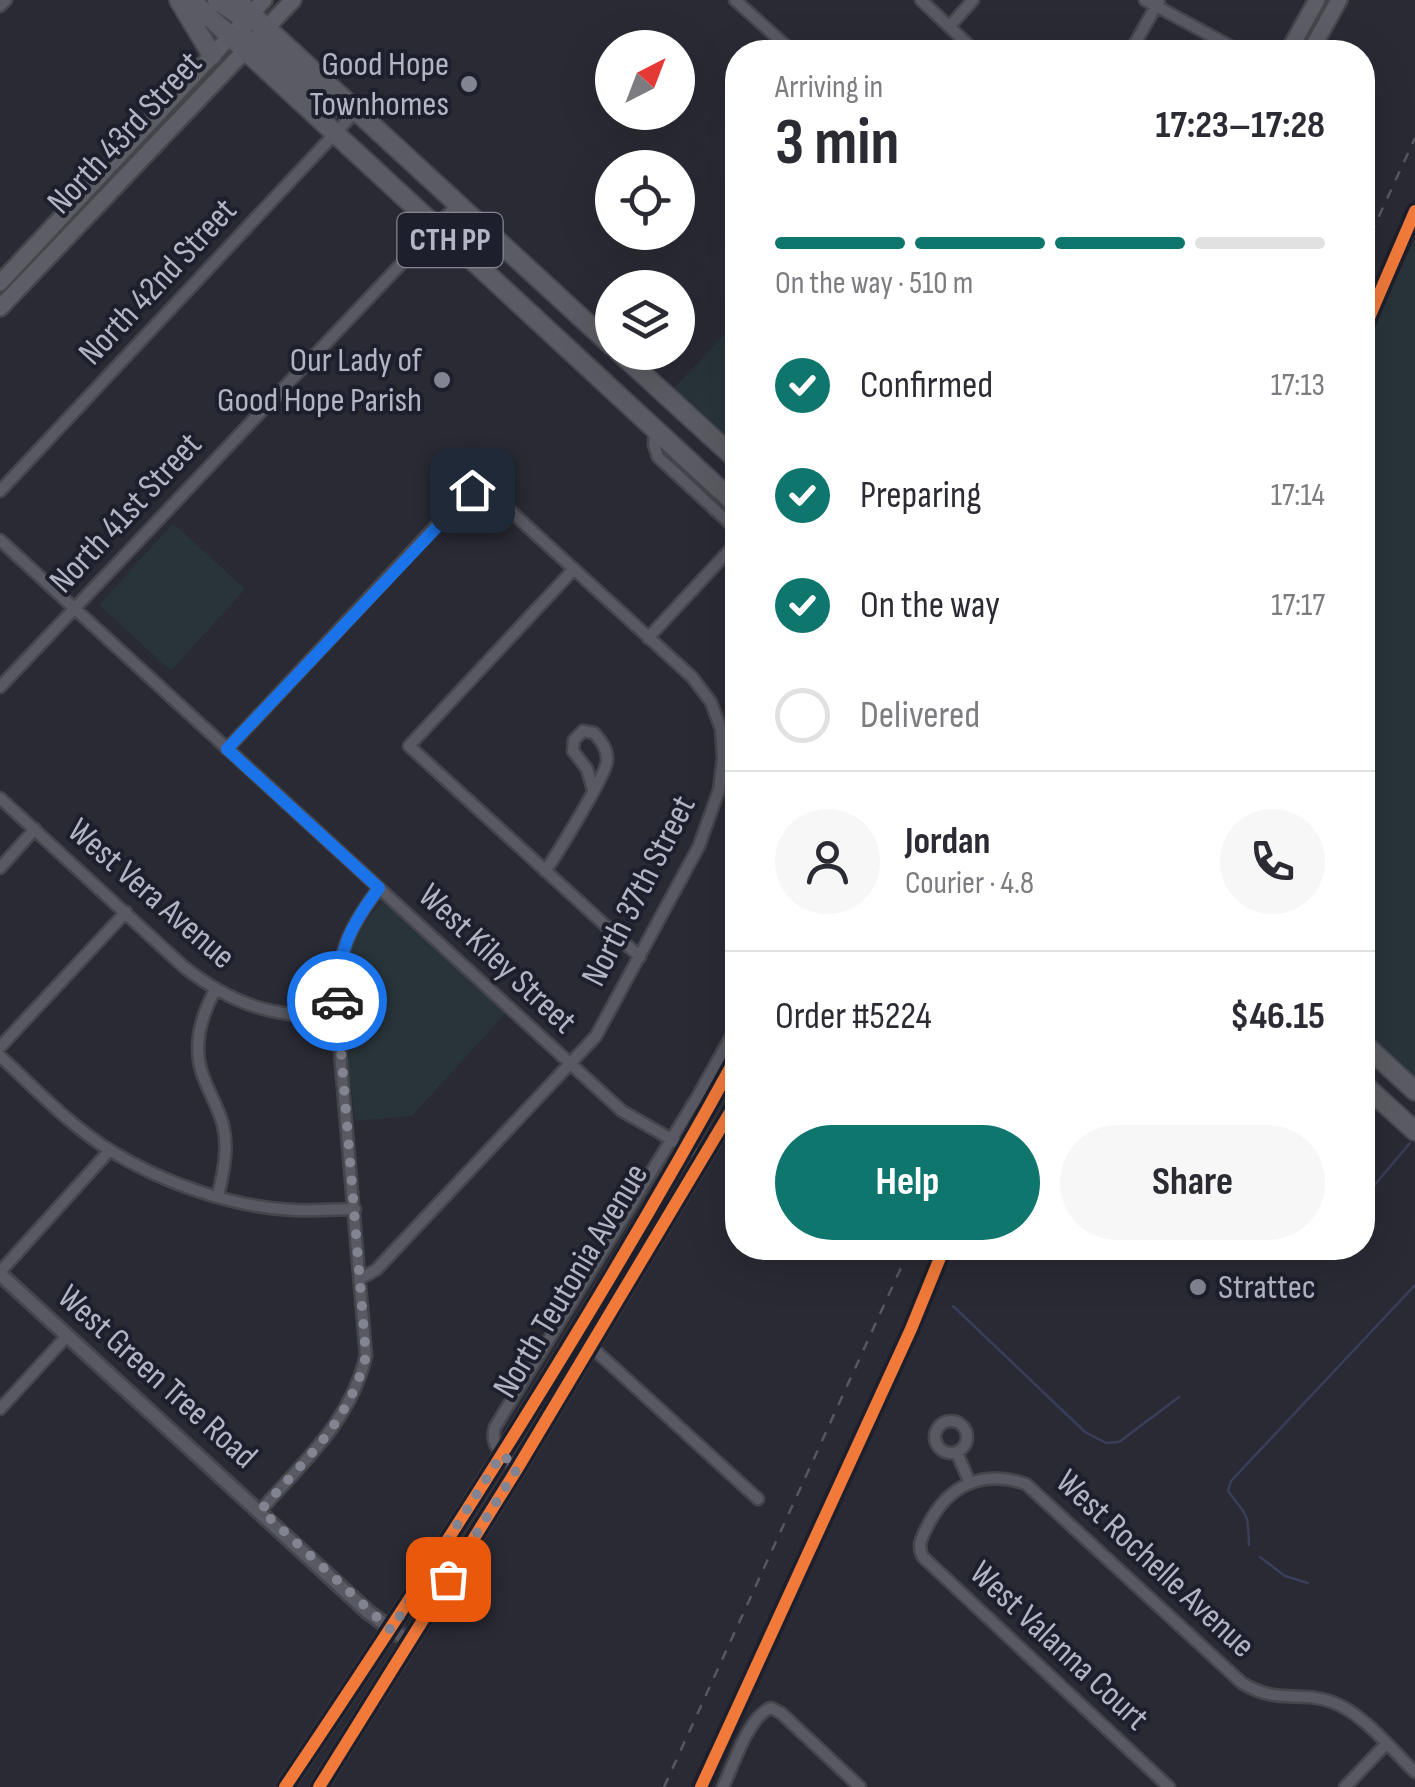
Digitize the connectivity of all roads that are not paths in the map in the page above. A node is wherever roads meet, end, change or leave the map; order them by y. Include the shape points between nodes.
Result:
1 (6, 0) edge
2 (179, 0) edge
3 (191, 0) edge
4 (217, 0) edge
5 (236, 0) edge
6 (293, 0) edge
7 (735, 0) edge
8 (921, 0) edge
9 (973, 0) edge
10 (1144, 0) edge
11 (1317, 0) edge
12 (1339, 0) edge
13 (1158, 3) edge
14 (0, 6) edge
15 (254, 11) edge
16 (950, 26) junction
17 (267, 28) junction
18 (231, 36) junction
19 (780, 40) edge
20 (964, 40) edge
21 (1137, 40) edge
22 (1221, 40) edge
23 (1295, 40) edge
24 (1317, 40) edge
25 (250, 45) junction
26 (212, 56) junction
27 (356, 111) junction
28 (336, 134) junction
29 (458, 204) junction
30 (436, 227) junction
31 (0, 283) edge
32 (0, 308) edge
33 (595, 330) edge
34 (639, 370) edge
35 (655, 429) junction
36 (725, 449) edge
37 (0, 491) edge
38 (725, 494) edge
39 (725, 519) edge
40 (0, 540) edge
41 (725, 555) edge
42 (572, 570) junction
43 (75, 608) junction
44 (648, 638) junction
45 (0, 687) edge
46 (227, 749) junction
47 (592, 790) junction
48 (0, 798) edge
49 (35, 829) junction
50 (0, 868) edge
51 (545, 871) junction
52 (379, 888) junction
53 (126, 912) junction
54 (640, 957) junction
55 (215, 990) junction
56 (337, 1017) junction
57 (0, 1048) edge
58 (725, 1050) edge
59 (1375, 1054) edge
60 (0, 1056) edge
61 (572, 1065) junction
62 (725, 1074) edge
63 (1415, 1091) edge
64 (1375, 1094) edge
65 (725, 1122) edge
66 (1415, 1132) edge
67 (679, 1143) junction
68 (110, 1150) junction
69 (704, 1158) junction
70 (218, 1196) junction
71 (354, 1209) junction
72 (0, 1273) edge
73 (361, 1278) junction
74 (575, 1332) junction
75 (66, 1338) junction
76 (591, 1347) junction
77 (0, 1409) edge
78 (957, 1453) dead end
79 (502, 1454) junction
80 (517, 1469) junction
81 (968, 1482) junction
82 (758, 1499) dead end
83 (261, 1510) junction
84 (391, 1630) junction
85 (409, 1642) junction
86 (1386, 1744) junction
87 (1415, 1772) edge
88 (286, 1787) edge
89 (319, 1787) edge
90 (723, 1787) edge
91 (860, 1787) edge
92 (1170, 1787) edge
93 (1346, 1787) edge

1 - 14 street
2 - 26 main road
3 - 18 main road, CTH PP
4 - 15 main road
5 - 15 main road
6 - 17 main road, North 43rd Street
7 - 19 street
8 - 16 street
9 - 16 street
10 - 13 street
11 - 23 main road
12 - 24 main road
13 - 21 street
13 - 22 street
15 - 17 main road
15 - 18 main road, North 43rd Street
16 - 20 street
17 - 25 main road, North 43rd Street
17 - 27 main road, CTH PP
18 - 25 main road, CTH PP
18 - 26 main road, North 43rd Street
25 - 27 main road via 324,104
25 - 28 main road, CTH PP
25 - 32 main road, North 43rd Street
26 - 31 main road, North 43rd Street
27 - 28 street, North 42nd Street
27 - 29 main road, CTH PP
28 - 30 main road, CTH PP
28 - 37 street, North 42nd Street
29 - 30 street, North 41st Street
29 - 33 main road, CTH PP
30 - 35 main road, CTH PP
30 - 43 street, North 41st Street
34 - 36 main road
35 - 38 main road, CTH PP
35 - 39 street via 658,457
40 - 43 street, West Kiley Street
41 - 44 street
42 - 44 street
42 - 46 street via 480,487
42 - 51 street via 409,746
43 - 45 street, North 41st Street
43 - 46 street, West Kiley Street
44 - 54 street, North 37th Street via 711,702 721,729 720,790 699,846
46 - 52 street, West Kiley Street
47 - 47 street via 607,762 604,744 583,731 573,751
47 - 51 street
48 - 49 street, West Vera Avenue
49 - 50 street
49 - 53 street, West Vera Avenue
51 - 54 street
52 - 56 street via 352,923 337,970
52 - 61 street, West Kiley Street
53 - 55 street, West Vera Avenue
53 - 57 street
54 - 61 street, North 37th Street
55 - 56 street, West Vera Avenue via 293,1017
55 - 70 street via 200,1025 198,1055 224,1128
56 - 71 street
58 - 67 street, North Teutonia Avenue
59 - 63 main road
60 - 68 street
61 - 67 street, West Kiley Street via 622,1111
61 - 73 street, North 37th Street via 376,1270
62 - 67 main road, North Teutonia Avenue
64 - 66 main road
65 - 69 main road, North Teutonia Avenue
67 - 69 street, West Kiley Street
67 - 74 main road, North Teutonia Avenue
67 - 79 street, North Teutonia Avenue via 495,1426 492,1436
68 - 70 street
68 - 72 street
69 - 76 main road, North Teutonia Avenue
70 - 71 street via 290,1210
71 - 73 street
72 - 75 street, West Green Tree Road
73 - 83 street via 366,1356 358,1386 342,1418
74 - 76 street
74 - 79 main road, North Teutonia Avenue
75 - 77 street
75 - 83 street, West Green Tree Road
76 - 80 main road, North Teutonia Avenue
76 - 82 street
78 - 81 street
79 - 80 street
79 - 84 main road, North Teutonia Avenue
80 - 85 main road, North Teutonia Avenue
81 - 86 street, West Rochelle Avenue via 1000,1477 1026,1484 1242,1683 1267,1696 1330,1701
81 - 92 street, West Valanna Court via 939,1505 920,1542 924,1558
83 - 84 street, West Green Tree Road
84 - 85 street, West Green Tree Road
84 - 88 main road, North Teutonia Avenue
85 - 89 main road, North Teutonia Avenue
86 - 87 street, West Rochelle Avenue
86 - 93 street
90 - 91 street via 754,1720 768,1708

